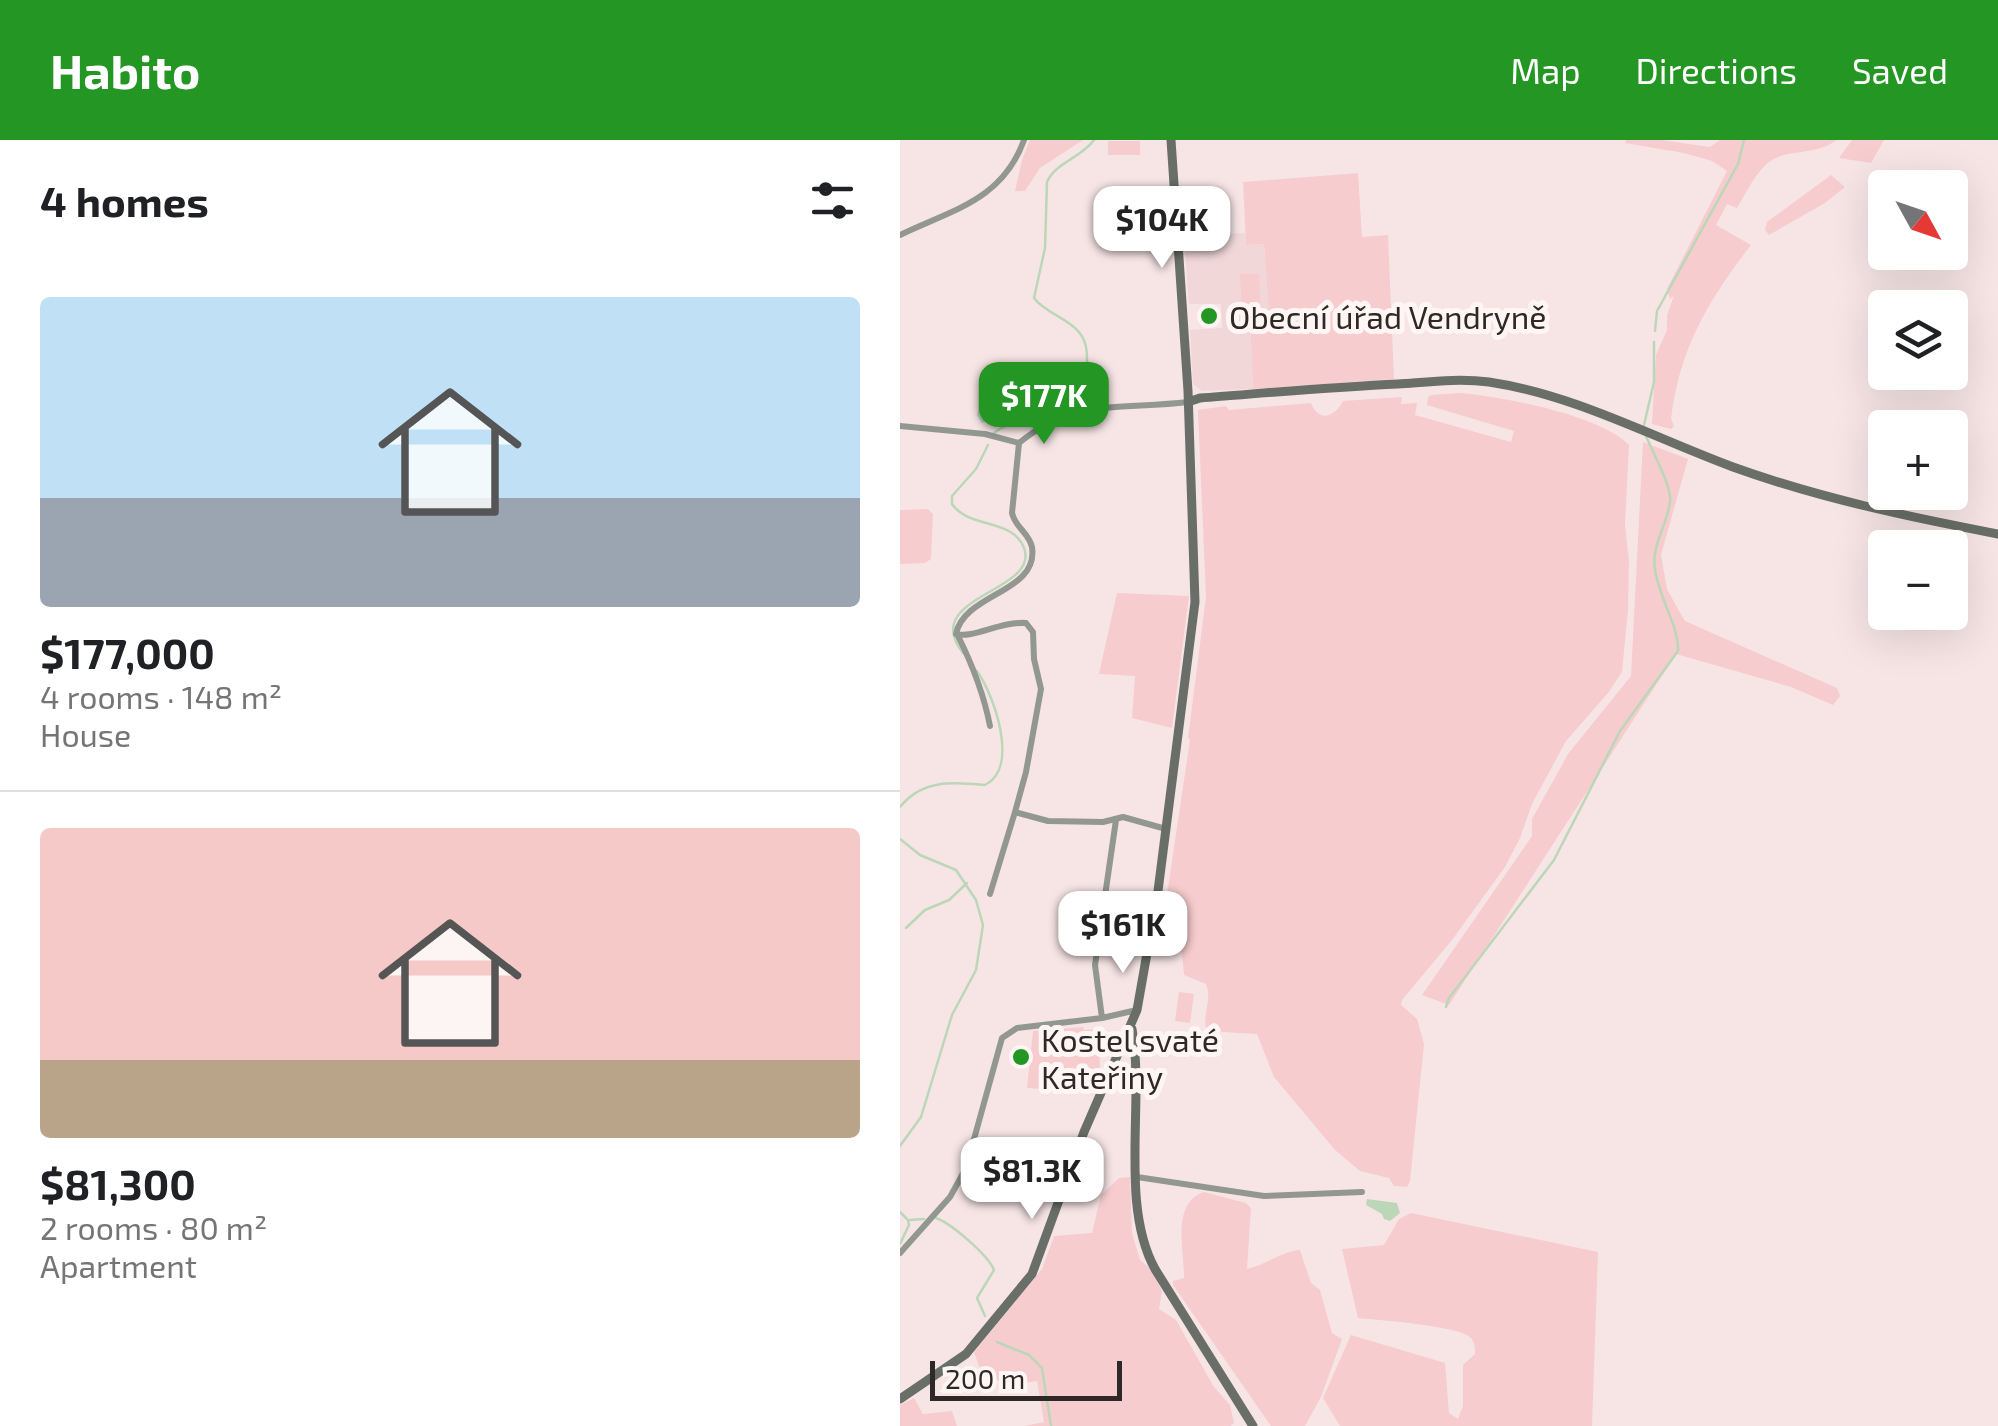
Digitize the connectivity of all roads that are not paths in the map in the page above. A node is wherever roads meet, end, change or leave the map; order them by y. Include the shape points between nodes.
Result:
1 (1024, 140) edge
2 (1171, 140) edge
3 (900, 235) edge
4 (1188, 402) junction
5 (900, 426) edge
6 (1019, 443) junction
7 (1998, 534) edge
8 (958, 636) junction
9 (990, 726) dead end
10 (1015, 812) junction
11 (1116, 820) junction
12 (1166, 829) junction
13 (990, 894) dead end
14 (1137, 1010) junction
15 (1102, 1018) junction
16 (1132, 1026) junction
17 (1137, 1178) junction
18 (1362, 1192) dead end
19 (900, 1253) edge
20 (900, 1399) edge
21 (1253, 1426) edge

1 - 3 street via 976,201
2 - 4 street
4 - 6 street via 1077,411
4 - 7 street via 1489,382 1547,394 1809,490
4 - 12 street via 1195,602
5 - 6 street
6 - 8 street via 1012,513 1030,539 1030,564 1018,580 966,612
8 - 9 street
8 - 10 street via 1004,622 1026,623 1033,632 1041,689
10 - 11 street via 1048,822
10 - 13 street
11 - 12 street
11 - 15 street via 1095,965
12 - 14 street
14 - 15 street
14 - 16 street
15 - 19 street via 1016,1028 1002,1038 966,1168 950,1197
16 - 17 street
16 - 20 street via 1032,1274 966,1354
17 - 18 street via 1264,1196
17 - 21 street via 1147,1254

